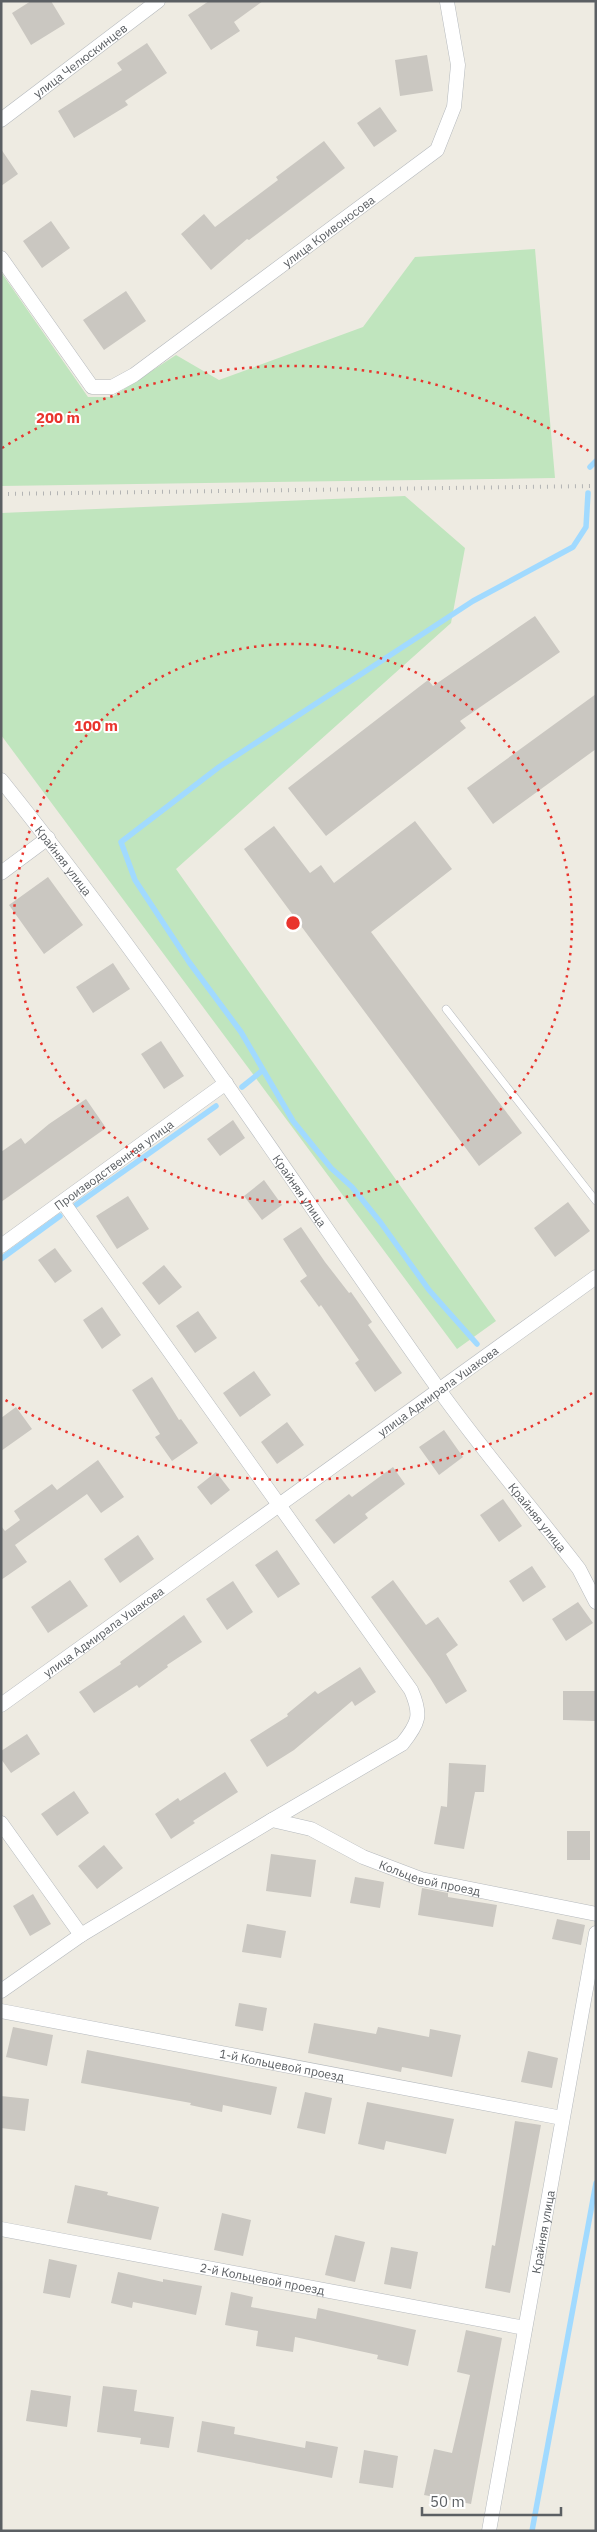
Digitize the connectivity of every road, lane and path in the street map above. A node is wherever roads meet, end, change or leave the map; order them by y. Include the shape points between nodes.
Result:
1 (158, 1) edge
2 (447, 2) edge
3 (1, 120) edge
4 (1, 258) edge
5 (1, 780) edge
6 (48, 838) junction
7 (1, 873) edge
8 (446, 1009) dead end
9 (226, 1083) junction
10 (596, 1201) edge
11 (63, 1202) junction
12 (1, 1246) edge
13 (596, 1278) edge
14 (438, 1389) junction
15 (277, 1504) junction
16 (596, 1602) edge
17 (1, 1705) edge
18 (272, 1820) junction
19 (1, 1823) edge
20 (596, 1914) edge
21 (596, 1932) edge
22 (81, 1935) junction
23 (1, 1991) edge
24 (1, 2011) edge
25 (562, 2118) junction
26 (1, 2229) edge
27 (525, 2328) junction
28 (489, 2531) edge

1 - 3 street, улица Челюскинцев
2 - 4 street, улица Кривоносова via 458,65 454,107 437,150 134,375 112,387 92,387
5 - 6 street, Крайняя улица
6 - 7 street
6 - 9 street, Крайняя улица
8 - 10 lane
9 - 11 street, Производственная улица
9 - 14 street, Крайняя улица
11 - 12 street, Производственная улица
11 - 15 street
13 - 14 street, улица Адмирала Ушакова
14 - 15 street, улица Адмирала Ушакова
14 - 16 street, Крайняя улица via 579,1569
15 - 17 street, улица Адмирала Ушакова
15 - 18 street via 411,1690 418,1706 417,1726 402,1744
18 - 20 street, Кольцевой проезд via 311,1829 363,1857 421,1878
18 - 22 street
19 - 22 street
21 - 25 street, Крайняя улица
22 - 23 street
24 - 25 street, 1-й Кольцевой проезд
25 - 27 street, Крайняя улица
26 - 27 street, 2-й Кольцевой проезд
27 - 28 street, Крайняя улица

